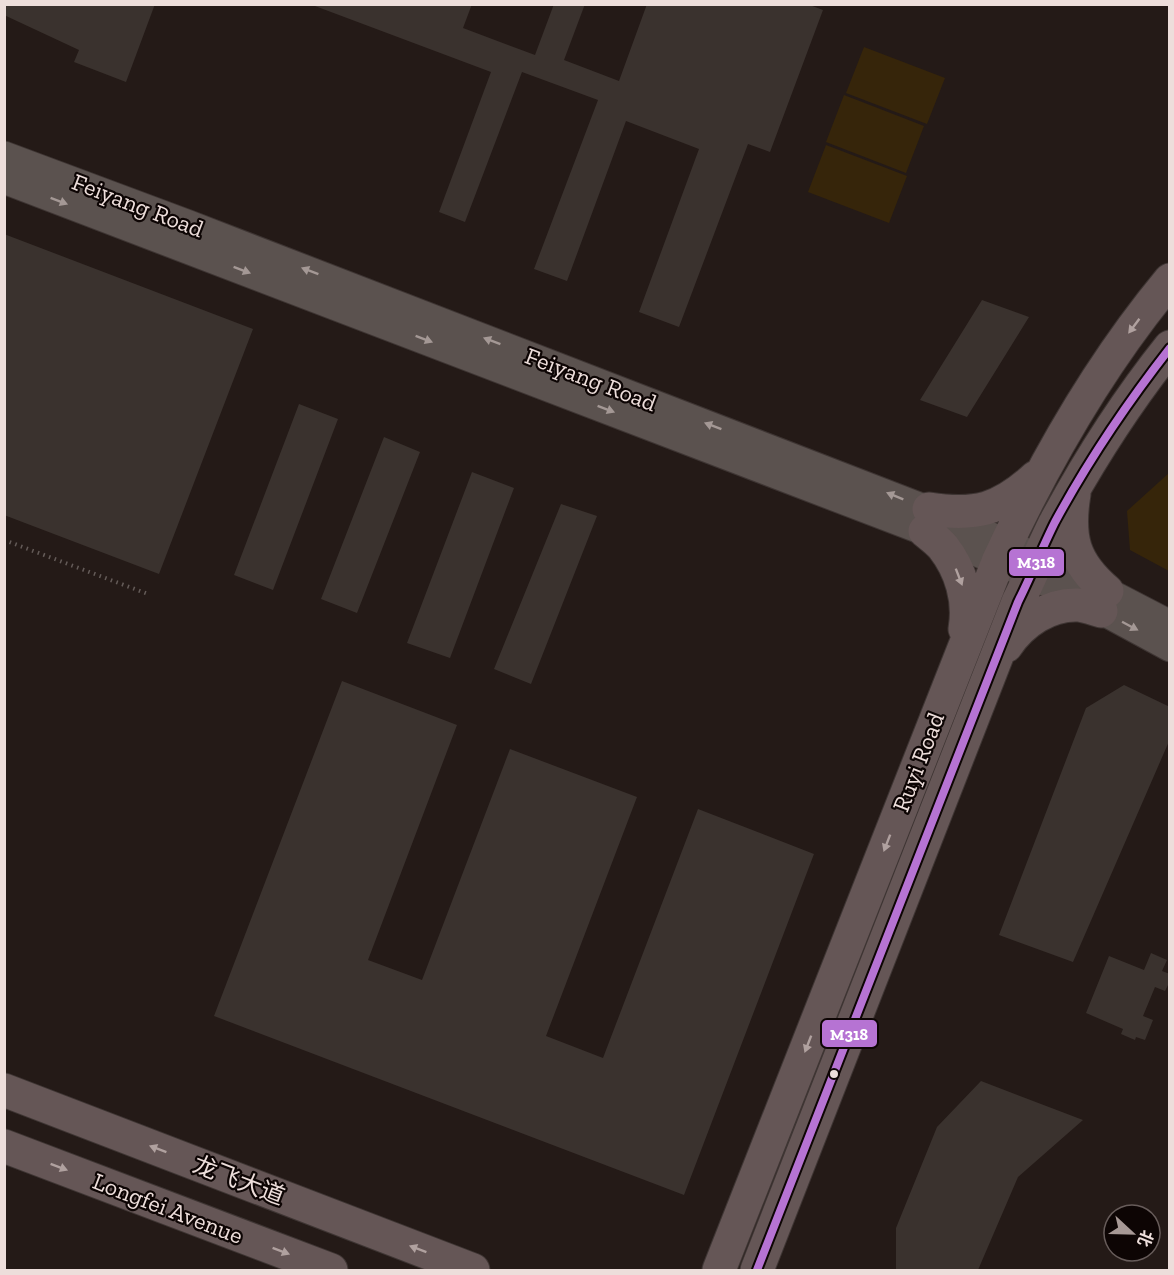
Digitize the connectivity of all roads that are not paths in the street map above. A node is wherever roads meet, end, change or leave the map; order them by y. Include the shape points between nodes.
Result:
1 (4, 155) edge
2 (4, 180) edge
3 (1170, 280) edge
4 (1170, 347) edge
5 (1044, 470) junction
6 (1074, 490) junction
7 (927, 520) junction
8 (1002, 553) junction
9 (1034, 567) junction
10 (1104, 601) junction
11 (1170, 624) edge
12 (1170, 648) edge
13 (962, 651) junction
14 (995, 662) junction
15 (4, 1090) edge
16 (4, 1146) edge
17 (734, 1232) junction
18 (764, 1262) edge
19 (331, 1270) edge
20 (473, 1270) edge
21 (699, 1270) edge
22 (719, 1270) edge

7 -> 1 street, Feiyang Road via 189,224
2 -> 7 street, Feiyang Road
3 -> 5 main road, Ruyi Road via 1128,335
4 - 6 main road, Ruyi Road via 1118,418
5 - 7 main road via 1007,500 972,512
5 - 8 main road, Ruyi Road
6 - 9 main road, Ruyi Road
6 - 10 main road via 1071,514 1076,549
7 - 8 street, Feiyang Road via 963,523
7 -> 13 main road via 952,561 965,596 967,619
8 - 9 street, Feiyang Road
8 - 13 main road, Ruyi Road
9 - 10 street, Feiyang Road via 1061,589
9 - 14 main road, Ruyi Road
10 - 11 street, Feiyang Road
10 -> 12 street, Feiyang Road
10 - 14 main road via 1048,610 1010,639
13 -> 17 main road, Ruyi Road
14 - 18 main road, Ruyi Road
20 -> 15 main road, 龙飞大道
16 -> 19 main road, Longfei Avenue
17 - 21 main road
17 - 22 main road, Ruyi Road

